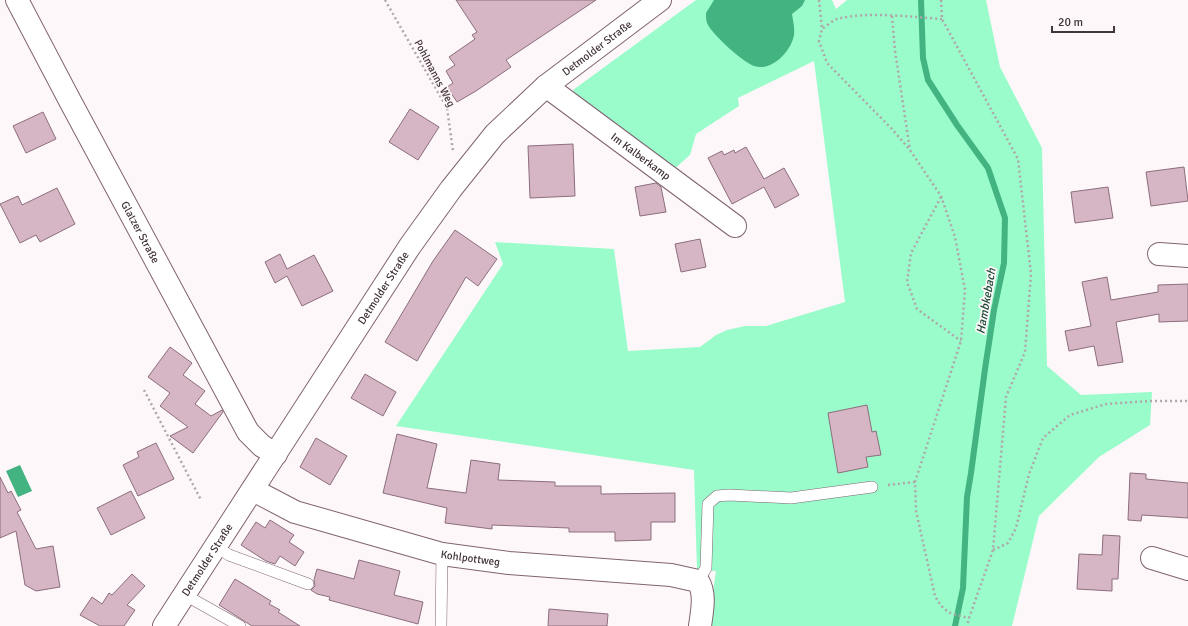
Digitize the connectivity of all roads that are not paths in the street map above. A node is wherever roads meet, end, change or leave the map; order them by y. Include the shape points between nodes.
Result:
1 (17, 0) edge
2 (660, 0) edge
3 (546, 86) junction
4 (735, 226) dead end
5 (1159, 254) dead end
6 (1188, 256) edge
7 (276, 454) junction
8 (872, 487) road end
9 (253, 490) junction
10 (216, 547) junction
11 (442, 554) junction
12 (1152, 558) dead end
13 (1188, 569) edge
14 (698, 581) junction
15 (308, 584) dead end
16 (185, 595) junction
17 (164, 626) edge
18 (240, 626) edge
19 (440, 626) edge
20 (700, 626) edge

1 - 7 street, Glatzer Straße via 248,432 262,446
2 - 3 street, Detmolder Straße
3 - 4 street, Im Kalberkamp
3 - 7 street, Detmolder Straße via 495,134 451,189 410,246
5 - 6 street
7 - 9 street, Detmolder Straße
8 - 14 lane via 791,498 729,494 717,496 708,504 706,568
9 - 10 street, Detmolder Straße
9 - 11 street, Kohlpottweg via 295,512
10 - 15 lane
10 - 16 street, Detmolder Straße
11 - 14 street, Kohlpottweg via 509,563 671,575
11 - 19 lane
12 - 13 street
14 - 20 street via 702,588 703,605
16 - 17 street, Detmolder Straße
16 - 18 lane

